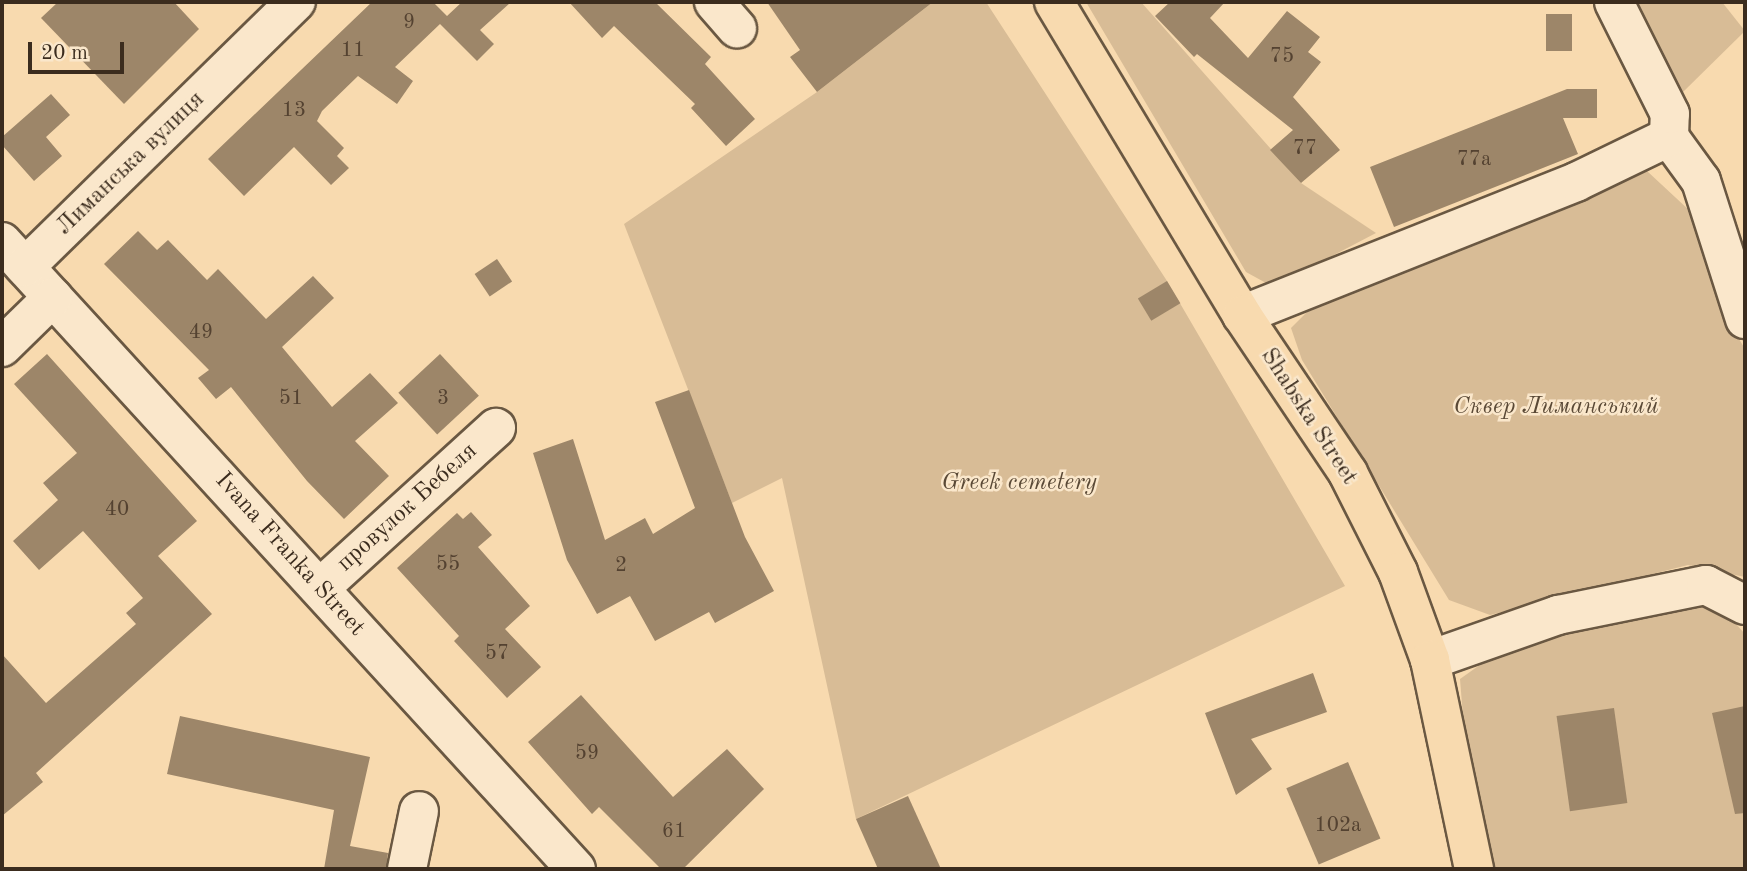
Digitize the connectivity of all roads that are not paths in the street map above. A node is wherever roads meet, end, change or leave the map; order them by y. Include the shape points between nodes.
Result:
1 (296, 2) edge
2 (1054, 2) edge
3 (1614, 2) edge
4 (1669, 136) junction
5 (10, 257) edge
6 (52, 297) junction
7 (1242, 315) junction
8 (1745, 319) edge
9 (2, 346) edge
10 (496, 428) dead end
11 (320, 588) junction
12 (1745, 605) edge
13 (1430, 660) junction
14 (419, 811) dead end
15 (407, 869) edge
16 (576, 869) edge
17 (1474, 869) edge

1 - 5 street, Лиманська вулиця
2 - 7 main road, Shabska Street
3 - 4 street via 1670,114
4 - 7 street via 1576,182
4 - 8 street via 1701,181
5 - 6 street, Ivana Franka Street
6 - 9 street
6 - 11 street, Ivana Franka Street
7 - 13 main road, Shabska Street via 1348,474 1398,572
10 - 11 street, провулок Бебеля
11 - 16 street, Ivana Franka Street
12 - 13 street via 1706,584 1558,615
13 - 17 main road, Shabska Street
14 - 15 street

